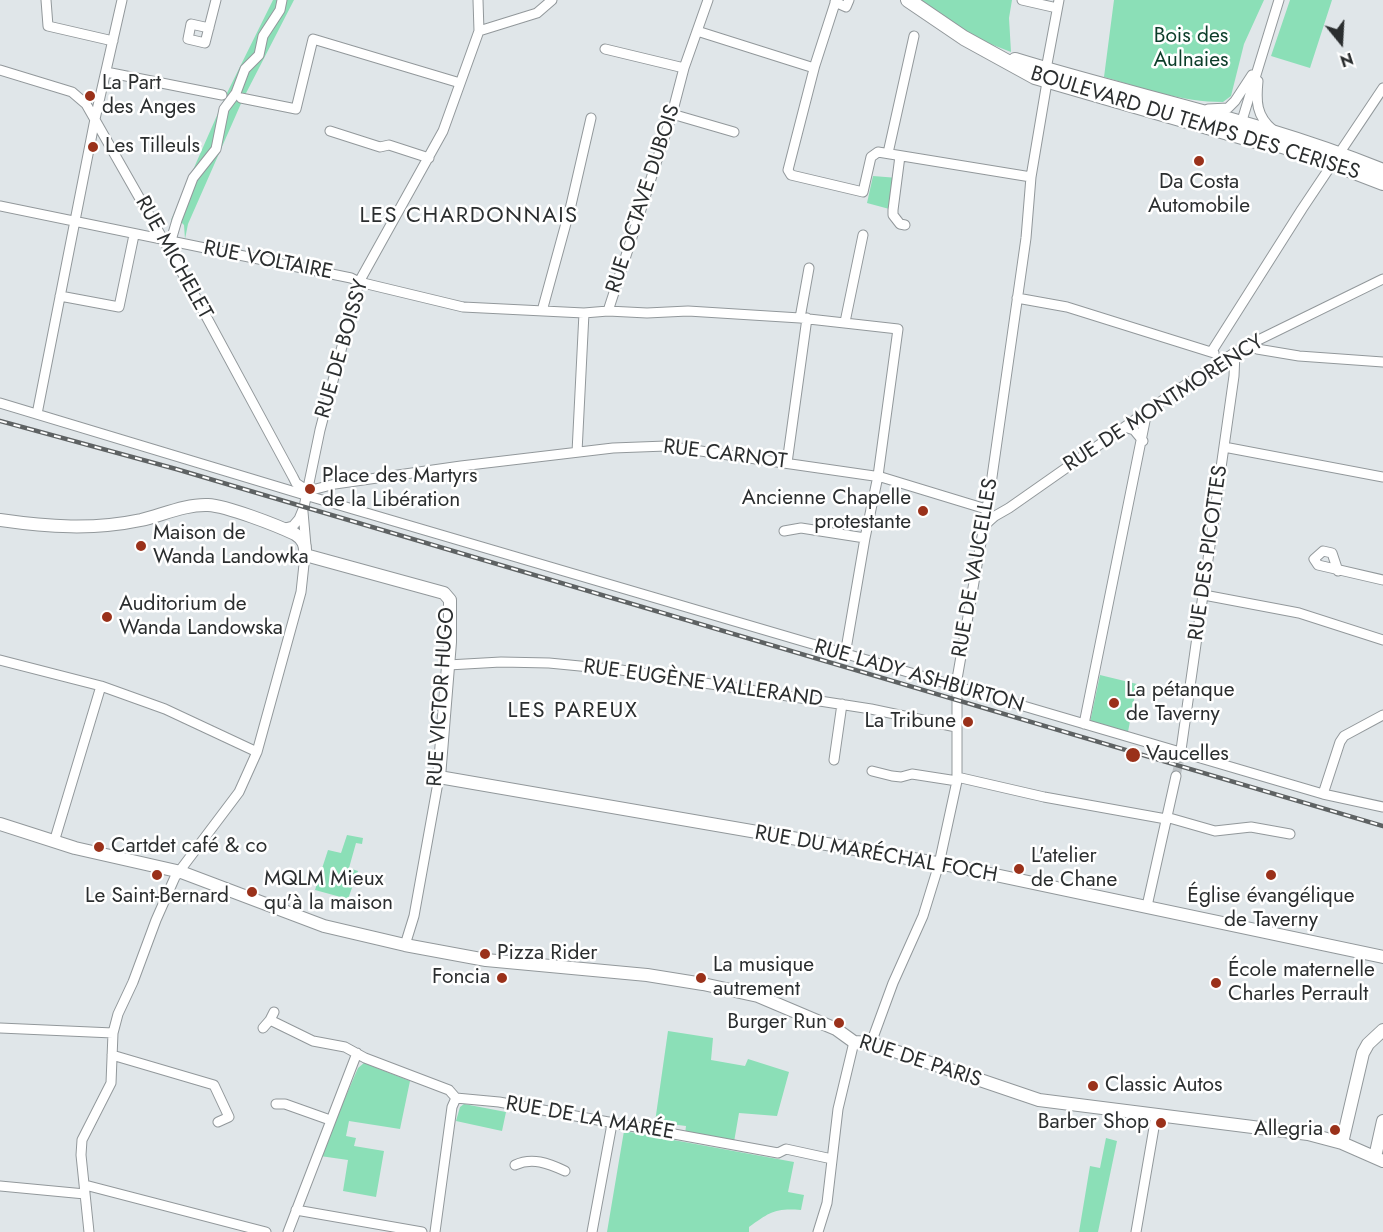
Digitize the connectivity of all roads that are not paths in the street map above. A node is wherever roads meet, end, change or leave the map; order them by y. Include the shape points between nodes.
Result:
1 (45, 0) edge
2 (122, 0) edge
3 (216, 0) edge
4 (282, 0) edge
5 (478, 0) edge
6 (552, 0) edge
7 (708, 0) edge
8 (849, 0) edge
9 (908, 0) edge
10 (1022, 0) edge
11 (1279, 0) edge
12 (835, 1) edge
13 (1058, 4) edge
14 (209, 28) dead end
15 (479, 31) junction
16 (697, 31) junction
17 (914, 36) dead end
18 (112, 41) junction
19 (605, 50) dead end
20 (1261, 60) junction
21 (684, 68) junction
22 (814, 68) junction
23 (0, 70) edge
24 (106, 72) junction
25 (1047, 76) junction
26 (460, 83) junction
27 (1383, 88) edge
28 (222, 95) dead end
29 (241, 98) dead end
30 (1183, 107) junction
31 (672, 114) junction
32 (591, 118) dead end
33 (95, 119) junction
34 (1239, 129) junction
35 (330, 131) dead end
36 (734, 132) dead end
37 (1275, 132) junction
38 (888, 153) junction
39 (900, 156) junction
40 (429, 158) junction
41 (1335, 158) junction
42 (1383, 171) edge
43 (1031, 177) junction
44 (1383, 183) edge
45 (0, 206) edge
46 (74, 221) junction
47 (905, 225) dead end
48 (134, 235) junction
49 (863, 235) dead end
50 (163, 240) junction
51 (173, 242) junction
52 (809, 268) dead end
53 (1383, 279) edge
54 (359, 282) junction
55 (60, 296) junction
56 (1017, 298) junction
57 (540, 311) junction
58 (608, 311) junction
59 (584, 313) junction
60 (804, 318) junction
61 (845, 322) junction
62 (1253, 343) junction
63 (1212, 351) junction
64 (1235, 353) junction
65 (1221, 362) junction
66 (1383, 362) edge
67 (0, 403) edge
68 (1147, 411) junction
69 (37, 414) junction
70 (1125, 427) junction
71 (1143, 441) junction
72 (1224, 447) junction
73 (577, 452) junction
74 (787, 463) junction
75 (878, 476) junction
76 (1383, 477) edge
77 (330, 485) junction
78 (307, 494) junction
79 (327, 501) junction
80 (986, 509) junction
81 (303, 512) junction
82 (0, 520) edge
83 (985, 525) junction
84 (281, 529) junction
85 (784, 531) dead end
86 (865, 538) junction
87 (303, 546) junction
88 (1338, 571) dead end
89 (1383, 580) edge
90 (1204, 595) junction
91 (1383, 640) edge
92 (845, 655) junction
93 (0, 660) edge
94 (448, 665) junction
95 (101, 686) junction
96 (958, 688) junction
97 (842, 705) junction
98 (1383, 715) edge
99 (1084, 724) junction
100 (956, 727) junction
101 (257, 752) junction
102 (1181, 755) junction
103 (834, 760) dead end
104 (872, 771) dead end
105 (1176, 776) tunnel mouth
106 (439, 777) junction
107 (957, 779) junction
108 (1323, 794) junction
109 (1383, 807) edge
110 (1166, 818) junction
111 (0, 824) edge
112 (1290, 834) dead end
113 (54, 842) junction
114 (939, 864) junction
115 (181, 872) junction
116 (1147, 906) junction
117 (405, 945) junction
118 (1383, 957) edge
119 (0, 1028) edge
120 (263, 1028) dead end
121 (1383, 1030) edge
122 (113, 1033) junction
123 (854, 1042) junction
124 (871, 1043) junction
125 (357, 1053) junction
126 (112, 1056) junction
127 (456, 1098) junction
128 (276, 1104) dead end
129 (1155, 1116) junction
130 (330, 1120) junction
131 (1383, 1121) edge
132 (218, 1122) dead end
133 (612, 1124) junction
134 (1342, 1143) junction
135 (832, 1159) junction
136 (1379, 1159) edge
137 (515, 1165) dead end
138 (564, 1171) dead end
139 (0, 1186) edge
140 (85, 1190) junction
141 (296, 1210) junction
142 (89, 1232) edge
143 (266, 1232) edge
144 (288, 1232) edge
145 (422, 1232) edge
146 (435, 1232) edge
147 (592, 1232) edge
148 (818, 1232) edge
149 (1136, 1232) edge

1 - 18 street via 48,27
2 - 18 street
3 - 14 street
4 - 51 street via 259,55 245,69 224,110 216,149 193,178
5 - 15 street
6 - 15 street via 537,13
7 - 16 street, RUE OCTAVE DUBOIS
8 - 12 street via 846,7
9 - 25 main road, BOULEVARD DU TEMPS DES CERISES via 977,45
10 - 13 street
11 - 20 street
12 - 22 street
13 - 25 street, RUE DE VAUCELLES
15 - 26 street, RUE DE BOISSY
16 - 21 street, RUE OCTAVE DUBOIS
16 - 22 street
17 - 38 street
18 - 24 street
19 - 21 street
20 - 30 street via 1228,108
20 - 34 street
20 - 37 street via 1257,109
21 - 31 street, RUE OCTAVE DUBOIS
22 - 38 street via 788,170 790,175 863,192 871,157 878,152
23 - 33 street, RUE MICHELET via 72,92 83,100
24 - 28 street
24 - 33 street
25 - 30 main road, BOULEVARD DU TEMPS DES CERISES
25 - 34 main road, BOULEVARD DU TEMPS DES CERISES
25 - 43 street, RUE DE VAUCELLES
26 - 29 street via 313,39 296,109
26 - 40 street, RUE DE BOISSY via 443,132
27 - 41 street
30 - 34 main road, BOULEVARD DU TEMPS DES CERISES
31 - 36 street
31 - 58 street, RUE OCTAVE DUBOIS
32 - 57 street via 571,206
33 - 46 street
33 - 50 street, RUE MICHELET
34 - 37 main road, BOULEVARD DU TEMPS DES CERISES
34 - 41 main road, BOULEVARD DU TEMPS DES CERISES via 1276,144
35 - 40 street
37 - 41 main road, BOULEVARD DU TEMPS DES CERISES
38 - 39 street
39 - 43 street
39 - 47 street via 893,215
40 - 54 street, RUE DE BOISSY
41 - 42 main road, BOULEVARD DU TEMPS DES CERISES
41 - 44 main road, BOULEVARD DU TEMPS DES CERISES
41 - 63 street
43 - 56 street, RUE DE VAUCELLES
45 - 46 street, RUE VOLTAIRE
46 - 48 street, RUE VOLTAIRE
46 - 55 street
48 - 50 street, RUE VOLTAIRE
48 - 55 street via 119,307
49 - 61 street
50 - 51 street, RUE VOLTAIRE
50 - 78 street, RUE MICHELET via 296,483
51 - 54 street, RUE VOLTAIRE
52 - 60 street
53 - 62 street, RUE DE MONTMORENCY
54 - 57 street, RUE VOLTAIRE via 463,307
54 - 78 street, RUE DE BOISSY
55 - 69 street
56 - 63 street via 1067,307
56 - 80 street, RUE DE VAUCELLES
57 - 59 street, RUE VOLTAIRE
58 - 59 street, RUE OCTAVE DUBOIS
58 - 60 street
59 - 73 street, RUE OCTAVE DUBOIS
60 - 61 street
60 - 74 street
61 - 75 street via 898,329
62 - 64 street, RUE DE MONTMORENCY
62 - 66 street via 1257,350 1275,354
63 - 65 street
64 - 65 street, RUE DE MONTMORENCY
64 - 72 street, RUE DES PICOTTES
65 - 68 street, RUE DE MONTMORENCY
67 - 69 street
68 - 70 street, RUE DE MONTMORENCY
68 - 71 street
69 - 78 street
70 - 71 street via 1134,430
70 - 83 street, RUE DE MONTMORENCY
71 - 99 street
72 - 76 street
72 - 90 street, RUE DES PICOTTES
73 - 74 street, RUE CARNOT via 666,446
73 - 77 street, RUE CARNOT
74 - 75 street, RUE CARNOT
75 - 80 street, RUE CARNOT
75 - 86 street
77 - 78 street
77 - 79 street
78 - 79 street
78 - 81 street, RUE DE BOISSY
79 - 92 street, RUE LADY ASHBURTON
80 - 83 street, RUE DE VAUCELLES
81 - 84 street via 293,526
81 - 87 street, RUE DE BOISSY
82 - 84 street via 69,528 99,526 205,505
83 - 96 street, RUE DE VAUCELLES via 963,638
84 - 87 street
85 - 86 street via 801,528
86 - 92 street
87 - 94 street, RUE VICTOR HUGO via 447,595 451,603
87 - 101 street, RUE DE BOISSY via 301,592
88 - 89 street
90 - 91 street via 1299,613
90 - 102 street, RUE DES PICOTTES
92 - 96 street, RUE LADY ASHBURTON
93 - 95 street
94 - 97 street, RUE EUGÈNE VALLERAND via 501,662 603,668
94 - 106 street, RUE VICTOR HUGO
95 - 101 street via 165,709
95 - 113 street
96 - 99 street, RUE LADY ASHBURTON
96 - 100 street, RUE DE VAUCELLES
97 - 100 street, RUE EUGÈNE VALLERAND
97 - 103 street
98 - 108 street via 1344,736
99 - 102 street, RUE LADY ASHBURTON
100 - 107 street, RUE DE VAUCELLES
101 - 115 street, RUE DE BOISSY via 239,792
102 - 108 street, RUE LADY ASHBURTON
104 - 107 street via 901,777 912,774
105 - 110 street
106 - 114 street, RUE DU MARÉCHAL FOCH
106 - 117 street, RUE VICTOR HUGO via 414,916
107 - 110 street
107 - 114 street, RUE DE VAUCELLES
108 - 109 street, RUE LADY ASHBURTON
110 - 112 street via 1215,831 1251,827
110 - 116 street
111 - 113 street, RUE DE PARIS
113 - 115 street, RUE DE PARIS
114 - 116 street, RUE DU MARÉCHAL FOCH
114 - 124 street, RUE DE VAUCELLES via 923,916
115 - 117 street, RUE DE PARIS via 309,921
115 - 122 street, RUE DE BOISSY via 175,877 156,920
116 - 118 street, RUE DU MARÉCHAL FOCH
117 - 123 street, RUE DE PARIS via 486,960 703,984 758,996 836,1029
119 - 122 street
120 - 125 street, RUE DE LA MARÉE via 272,1016 313,1041
121 - 134 street via 1363,1053
122 - 126 street, RUE DE BOISSY
123 - 124 street, RUE DE PARIS
123 - 135 street via 838,1109
124 - 129 street, RUE DE PARIS via 1029,1098
125 - 127 street, RUE DE LA MARÉE via 449,1090
125 - 130 street
126 - 132 street via 214,1085 229,1117
126 - 140 street, RUE DE BOISSY via 111,1083 82,1140
127 - 133 street, RUE DE LA MARÉE via 499,1102
127 - 146 street
128 - 130 street
129 - 134 street, RUE DE PARIS via 1308,1134
129 - 149 street
130 - 141 street
131 - 136 street
133 - 135 street, RUE DE LA MARÉE
133 - 147 street
134 - 136 street, RUE DE PARIS
135 - 148 street
137 - 138 street via 525,1160 550,1163
139 - 140 street
140 - 142 street, RUE DE BOISSY
140 - 143 street
141 - 144 street
141 - 145 street

